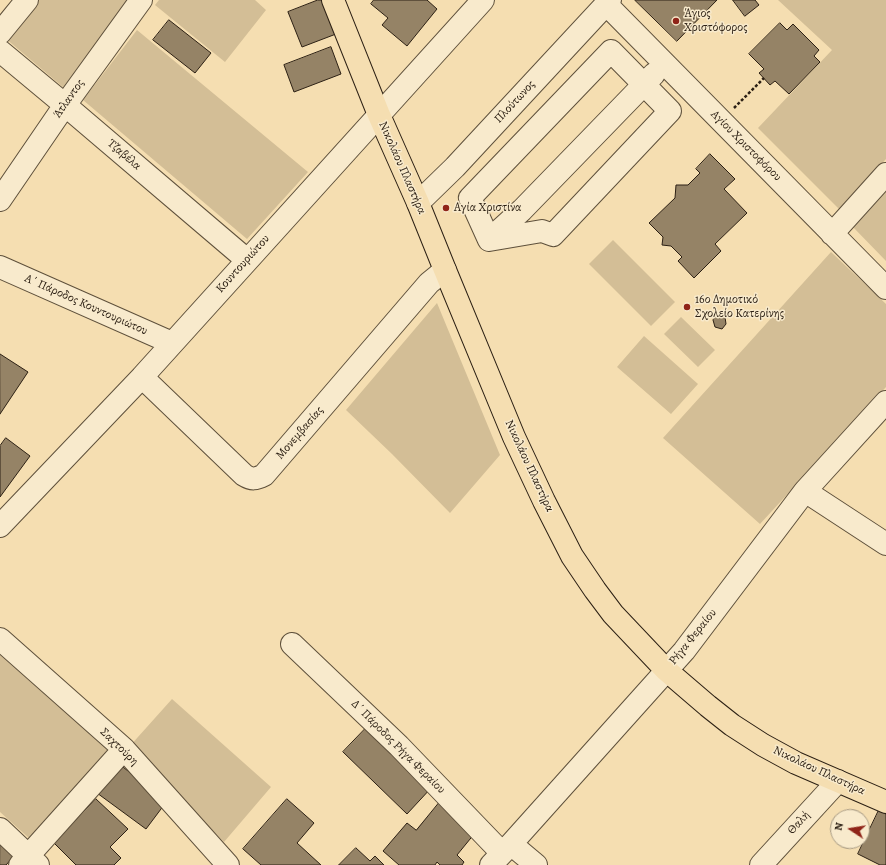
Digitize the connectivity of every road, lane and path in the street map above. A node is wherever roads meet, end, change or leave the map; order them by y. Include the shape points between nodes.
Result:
1 (27, 0) edge
2 (141, 0) edge
3 (333, 0) edge
4 (483, 0) edge
5 (608, 2) edge
6 (0, 33) edge
7 (0, 51) edge
8 (664, 63) junction
9 (764, 78) dead end
10 (644, 85) junction
11 (65, 105) junction
12 (379, 115) junction
13 (721, 121) junction
14 (455, 167) junction
15 (886, 174) edge
16 (479, 190) junction
17 (0, 200) edge
18 (418, 203) junction
19 (522, 210) junction
20 (542, 231) junction
21 (832, 234) junction
22 (489, 240) junction
23 (247, 260) junction
24 (0, 267) edge
25 (445, 270) junction
26 (886, 288) edge
27 (172, 343) junction
28 (142, 377) junction
29 (886, 402) edge
30 (805, 491) junction
31 (0, 526) edge
32 (886, 544) edge
33 (0, 639) edge
34 (292, 644) dead end
35 (666, 670) junction
36 (124, 749) junction
37 (838, 781) junction
38 (886, 802) edge
39 (0, 829) edge
40 (501, 854) edge
41 (29, 862) edge
42 (228, 865) edge
43 (536, 865) edge
44 (761, 865) edge

1 - 6 street
2 - 11 street, Άτλαντος
3 - 12 main road, Νικολάου Πλαστήρα
4 - 12 street, Κουντουριώτου
5 - 8 street, Αγίου Χριστοφόρου
5 - 14 street, Πλούτωνος
7 - 11 street, Τζαβέλα
8 - 10 street
8 - 13 street, Αγίου Χριστοφόρου
9 - 13 path
10 - 16 street via 611,51
10 - 19 street
10 - 20 street via 670,111 553,236
11 - 17 street, Άτλαντος
11 - 23 street, Τζαβέλα
12 - 18 main road, Νικολάου Πλαστήρα
12 - 23 street, Κουντουριώτου
13 - 21 street, Αγίου Χριστοφόρου
14 - 16 street
14 - 18 street, Πλούτωνος
15 - 21 street
16 - 22 street via 470,198
18 - 25 main road, Νικολάου Πλαστήρα
19 - 20 street
19 - 22 street
20 - 22 street
21 - 26 street, Αγίου Χριστοφόρου
23 - 27 street, Κουντουριώτου
24 - 27 street, Α΄ Πάροδος Κουντουριώτου
25 - 28 street, Μονεμβασίας via 429,283 264,475 258,478 250,479 244,475
25 - 35 main road, Νικολάου Πλαστήρα via 514,437 572,556 613,614
27 - 28 street, Κουντουριώτου
28 - 31 street, Κουντουριώτου
29 - 30 street, Ρήγα Φεραίου
30 - 32 street
30 - 35 street, Ρήγα Φεραίου via 695,636
33 - 36 street, Σαχτούρη
34 - 40 street, Δ΄ Πάροδος Ρήγα Φεραίου via 400,746
35 - 37 main road, Νικολάου Πλαστήρα via 732,725 796,763
35 - 40 street, Ρήγα Φεραίου
36 - 41 street
36 - 42 street, Σαχτούρη
37 - 38 main road, Νικολάου Πλαστήρα
37 - 44 street, Θαλή
39 - 41 street
40 - 43 street, Δ΄ Πάροδος Ρήγα Φεραίου

